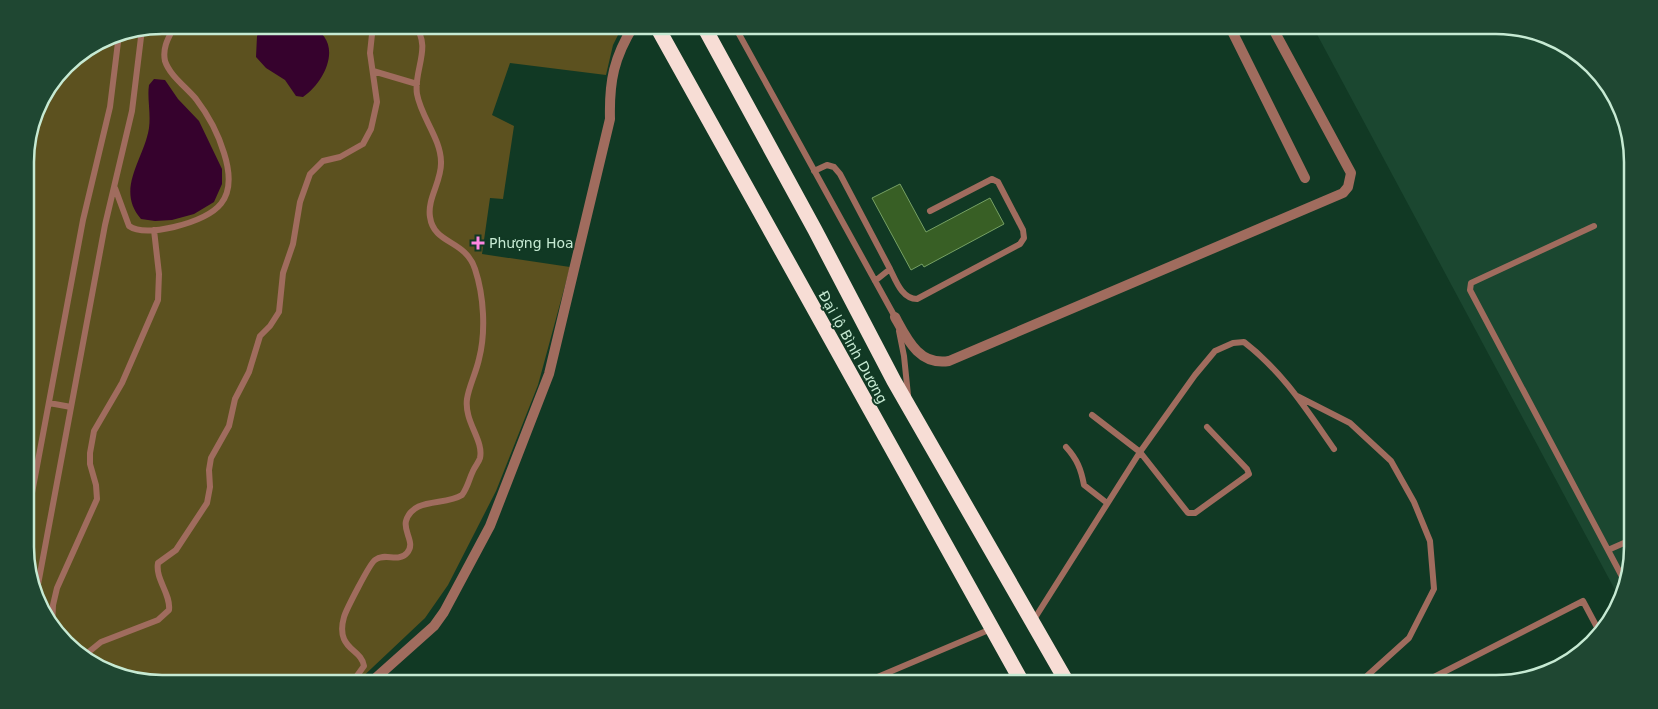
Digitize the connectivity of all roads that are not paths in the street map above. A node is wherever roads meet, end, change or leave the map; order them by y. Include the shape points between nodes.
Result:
1 (171, 34) edge
2 (372, 34) edge
3 (419, 34) edge
4 (628, 34) edge
5 (661, 34) edge
6 (707, 34) edge
7 (739, 34) edge
8 (1233, 34) edge
9 (1276, 34) edge
10 (141, 36) edge
11 (118, 42) edge
12 (373, 71) junction
13 (417, 84) junction
14 (814, 171) junction
15 (1305, 178) dead end
16 (114, 188) junction
17 (930, 211) dead end
18 (1594, 226) dead end
19 (154, 230) junction
20 (890, 269) junction
21 (874, 281) junction
22 (896, 319) junction
23 (1296, 395) junction
24 (49, 403) junction
25 (71, 406) junction
26 (911, 411) junction
27 (1092, 415) dead end
28 (1206, 427) dead end
29 (1066, 447) dead end
30 (1334, 449) dead end
31 (1140, 452) junction
32 (34, 483) edge
33 (1107, 503) junction
34 (1624, 543) edge
35 (1608, 550) junction
36 (1621, 575) edge
37 (38, 580) edge
38 (54, 616) edge
39 (1033, 621) junction
40 (1596, 627) edge
41 (991, 629) junction
42 (89, 652) edge
43 (358, 675) edge
44 (379, 675) edge
45 (882, 675) edge
46 (1018, 675) edge
47 (1063, 675) edge
48 (1368, 675) edge
49 (1438, 675) edge

1 - 19 lane via 164,48 166,62 215,128 230,174 230,185 214,210 175,227
2 - 12 lane via 370,53
3 - 13 lane via 422,46
4 - 44 street via 609,85 610,119 549,374 490,526 439,619
5 - 41 highway, Đại lộ Bình Dương
6 - 26 highway, Đại lộ Bình Dương
7 - 14 lane
8 - 15 street
9 - 22 street via 1352,173 1343,193 949,361 932,360 917,352
10 - 16 lane via 132,111
11 - 24 lane via 110,107 83,220
12 - 13 lane
12 - 42 lane via 377,102 371,129 363,144 340,157 323,161 310,174 283,273 279,312 260,336 250,372 235,399 229,426 211,458 207,503 176,550 158,563 169,610 158,620 101,642
13 - 43 lane via 418,100 441,158 430,204 432,227 436,234 453,242 467,255 479,286 483,340 467,410 480,457 462,495 445,502 423,504 409,514 405,525 410,544 408,553 400,558 380,557 370,564 342,625 347,644 360,656 364,666
14 - 20 lane via 827,164 837,169
14 - 21 lane
16 - 19 lane via 129,226
16 - 25 lane
17 - 20 lane via 992,179 998,182 1024,238 1020,244 917,299 911,299 904,293
18 - 35 lane via 1471,284 1470,290
19 - 38 lane via 158,300 122,383 94,431 90,464 96,499 57,588 52,605
20 - 21 lane
21 - 22 lane
22 - 26 lane
23 - 30 lane
23 - 31 lane via 1268,360 1244,342 1233,343 1215,351
23 - 48 lane via 1350,423 1392,461 1430,541 1434,589 1409,638
24 - 25 lane
24 - 32 lane
25 - 37 lane
26 - 39 highway, Đại lộ Bình Dương
27 - 31 lane
28 - 31 lane via 1248,469 1249,474 1195,513 1188,513
29 - 33 lane via 1075,456 1084,485
31 - 33 lane
33 - 39 lane
34 - 35 lane
35 - 36 lane
39 - 47 highway, Đại lộ Bình Dương
40 - 49 lane via 1583,601
41 - 45 lane
41 - 46 highway, Đại lộ Bình Dương

